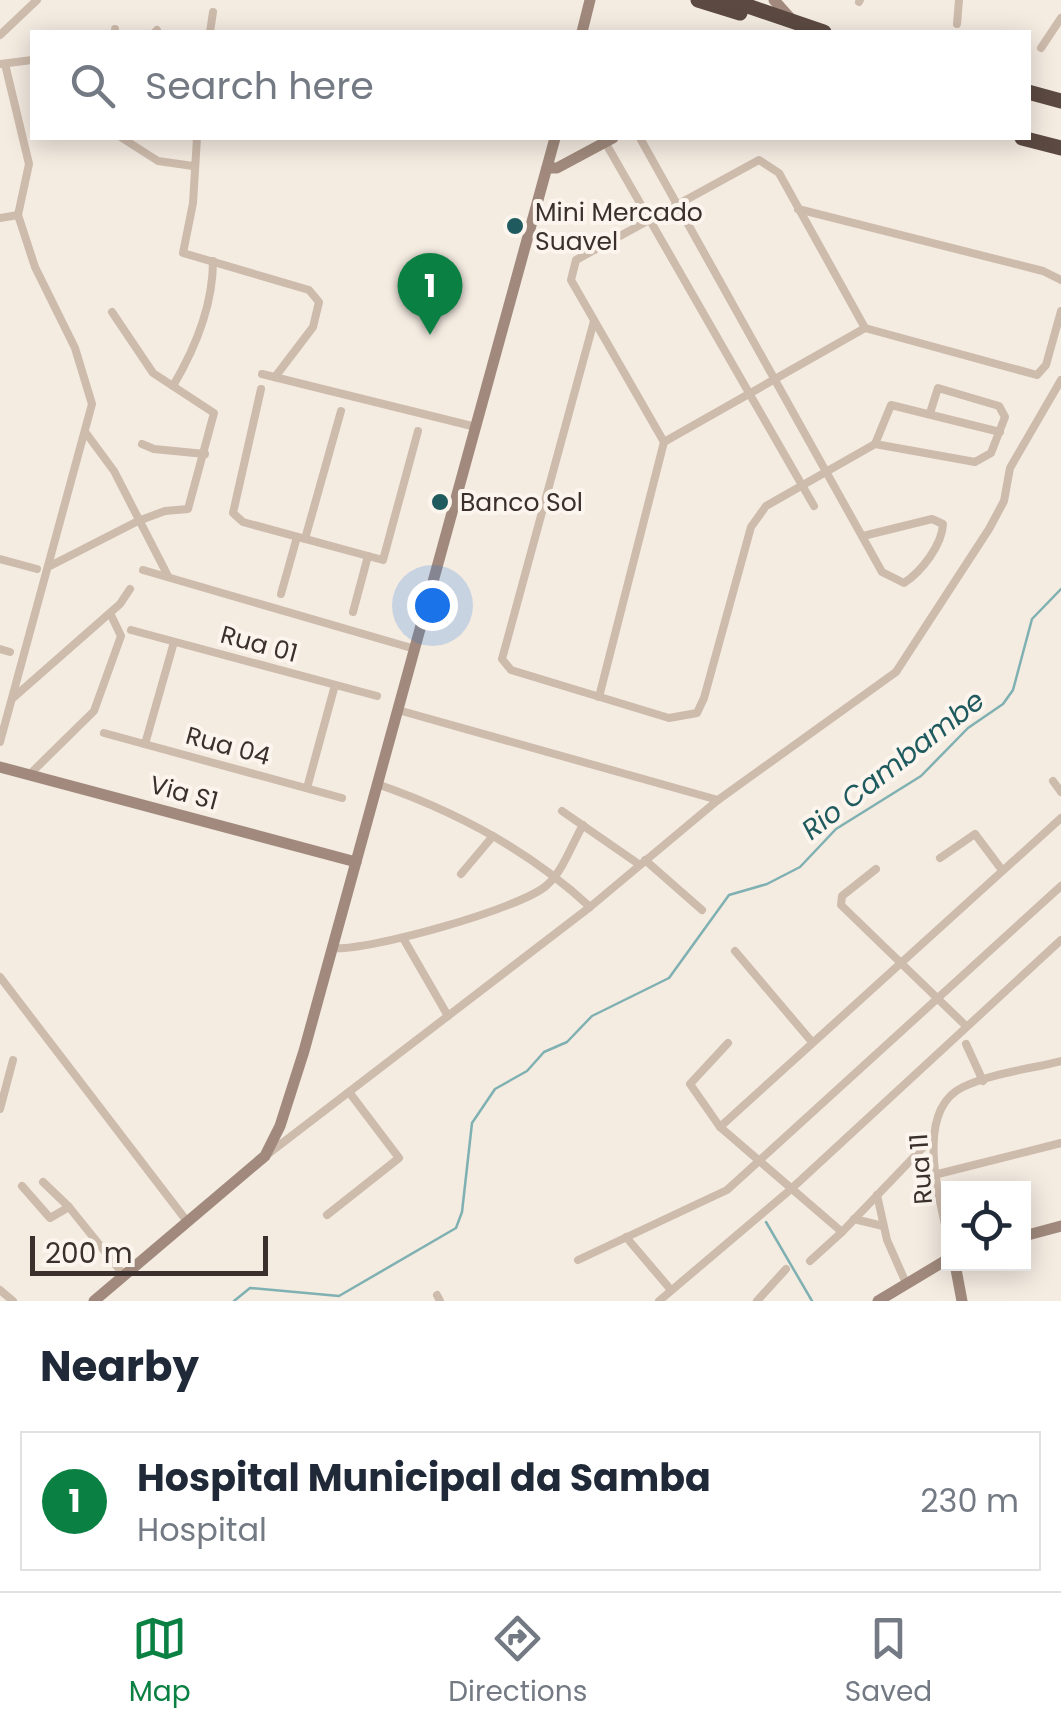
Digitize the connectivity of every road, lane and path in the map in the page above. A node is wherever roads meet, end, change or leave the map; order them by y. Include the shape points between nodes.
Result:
1 (37, 0) edge
2 (590, 0) edge
3 (698, 0) edge
4 (730, 0) edge
5 (774, 0) edge
6 (960, 0) edge
7 (213, 12) dead end
8 (1061, 18) edge
9 (958, 24) dead end
10 (210, 30) edge
11 (582, 30) edge
12 (779, 30) edge
13 (814, 30) edge
14 (815, 30) edge
15 (0, 35) edge
16 (1041, 48) dead end
17 (30, 60) edge
18 (3, 64) edge
19 (1031, 93) edge
20 (1061, 101) edge
21 (125, 140) edge
22 (198, 140) edge
23 (554, 140) edge
24 (609, 140) edge
25 (641, 140) edge
26 (1030, 140) edge
27 (1061, 148) edge
28 (193, 166) junction
29 (547, 168) junction
30 (678, 203) junction
31 (798, 208) junction
32 (18, 215) junction
33 (0, 218) edge
34 (649, 219) junction
35 (213, 260) junction
36 (1061, 280) edge
37 (112, 312) dead end
38 (1061, 312) edge
39 (594, 320) junction
40 (865, 328) junction
41 (262, 374) dead end
42 (275, 377) junction
43 (777, 378) junction
44 (1061, 380) edge
45 (173, 386) junction
46 (261, 389) dead end
47 (749, 393) junction
48 (341, 410) dead end
49 (930, 413) junction
50 (476, 427) junction
51 (418, 431) dead end
52 (85, 432) junction
53 (1000, 432) junction
54 (664, 442) junction
55 (142, 444) dead end
56 (875, 444) junction
57 (205, 454) junction
58 (828, 468) junction
59 (802, 486) junction
60 (814, 506) dead end
61 (138, 521) junction
62 (863, 536) junction
63 (301, 538) junction
64 (368, 556) junction
65 (0, 559) edge
66 (48, 567) junction
67 (36, 569) dead end
68 (143, 570) dead end
69 (168, 576) junction
70 (130, 588) dead end
71 (281, 594) dead end
72 (353, 612) dead end
73 (110, 614) junction
74 (131, 630) dead end
75 (174, 642) junction
76 (414, 649) junction
77 (336, 685) junction
78 (377, 696) dead end
79 (599, 697) junction
80 (13, 698) junction
81 (398, 710) junction
82 (104, 733) dead end
83 (0, 742) edge
84 (145, 744) junction
85 (0, 767) edge
86 (29, 775) junction
87 (1052, 781) dead end
88 (378, 784) junction
89 (307, 788) junction
90 (1061, 792) edge
91 (342, 798) dead end
92 (718, 800) junction
93 (562, 812) dead end
94 (1061, 818) edge
95 (583, 825) junction
96 (493, 836) junction
97 (940, 858) dead end
98 (356, 862) junction
99 (642, 863) junction
100 (876, 869) dead end
101 (1002, 870) junction
102 (461, 874) dead end
103 (556, 876) junction
104 (1061, 886) edge
105 (590, 908) junction
106 (702, 910) dead end
107 (402, 938) junction
108 (1061, 940) edge
109 (332, 948) junction
110 (735, 951) dead end
111 (899, 965) junction
112 (0, 977) edge
113 (940, 1000) junction
114 (448, 1016) junction
115 (966, 1026) junction
116 (812, 1042) junction
117 (728, 1044) dead end
118 (966, 1044) dead end
119 (13, 1060) dead end
120 (1061, 1061) edge
121 (984, 1081) junction
122 (349, 1092) junction
123 (0, 1109) edge
124 (720, 1127) junction
125 (934, 1136) junction
126 (1061, 1143) edge
127 (265, 1156) junction
128 (761, 1159) junction
129 (938, 1174) junction
130 (43, 1182) dead end
131 (22, 1186) dead end
132 (790, 1190) junction
133 (877, 1194) junction
134 (941, 1194) edge
135 (70, 1208) junction
136 (327, 1215) dead end
137 (854, 1219) junction
138 (186, 1220) junction
139 (883, 1226) junction
140 (1061, 1226) edge
141 (842, 1232) junction
142 (1031, 1234) edge
143 (626, 1237) junction
144 (578, 1260) dead end
145 (810, 1260) dead end
146 (941, 1263) edge
147 (786, 1269) dead end
148 (957, 1271) edge
149 (122, 1274) junction
150 (906, 1284) junction
151 (0, 1290) edge
152 (671, 1290) junction
153 (768, 1297) edge
154 (881, 1300) edge
155 (13, 1301) edge
156 (94, 1301) edge
157 (659, 1301) edge
158 (757, 1301) edge
159 (962, 1301) edge

1 - 15 street
2 - 11 street
3 - 12 highway
4 - 13 highway
5 - 14 street via 786,15
6 - 9 street
7 - 10 street
8 - 16 street
17 - 18 street
18 - 32 street via 29,164
19 - 20 highway
21 - 28 street via 158,161
22 - 28 street
23 - 29 street
24 - 29 street
24 - 34 street
25 - 30 street
26 - 27 highway
28 - 35 street via 183,253
29 - 50 street
30 - 31 street via 759,160 774,166
30 - 34 street
30 - 43 street
31 - 36 street
31 - 40 street
32 - 33 street
32 - 52 street via 89,385
34 - 39 street via 572,265 571,280
34 - 47 street
35 - 42 street via 317,297 312,327
35 - 45 street via 204,316
37 - 45 street via 139,358
38 - 40 street via 1046,366 1036,376
39 - 54 street
39 - 79 street via 502,659 511,670
40 - 43 street
41 - 42 street
42 - 50 street
43 - 47 street
43 - 58 street
44 - 92 street via 1010,468 1001,508 906,660 858,704
45 - 57 street via 215,416
46 - 63 street via 233,513
47 - 54 street
47 - 59 street
48 - 63 street
49 - 53 street
49 - 53 street via 938,388 999,406 1006,417
49 - 56 street via 891,405
50 - 76 street
51 - 64 street via 384,560
52 - 61 street
52 - 66 street
53 - 56 street via 991,453 975,462
54 - 79 street
55 - 57 street
56 - 58 street
57 - 61 street via 188,509
58 - 59 street
58 - 62 street
59 - 60 street
59 - 79 street via 766,506 751,527 697,713 669,718
61 - 66 street
61 - 69 street
62 - 62 street via 882,572 904,583 942,535 943,524 932,519
63 - 64 street
63 - 71 street
64 - 72 street
65 - 67 street
66 - 80 street
68 - 69 street
69 - 76 street
70 - 73 street
73 - 80 street
73 - 86 street via 122,636 96,706
74 - 75 street, Rua 01
75 - 77 street, Rua 01
75 - 84 street
76 - 81 street
77 - 78 street, Rua 01
77 - 89 street
80 - 83 street
81 - 88 street
81 - 92 street
82 - 84 street, Rua 04
84 - 89 street, Rua 04
85 - 86 street, Via S1
86 - 98 street, Via S1
87 - 90 street
88 - 96 street
88 - 98 street
89 - 91 street, Rua 04
92 - 99 street
93 - 95 street
94 - 101 street
95 - 99 street
95 - 103 street
96 - 102 street
96 - 103 street
97 - 101 street via 975,834
98 - 109 street
99 - 105 street
99 - 106 street
100 - 111 street via 841,904
101 - 111 street
103 - 105 street
103 - 107 street via 512,907
104 - 113 street
105 - 114 street
107 - 109 street
107 - 114 street
108 - 115 street
109 - 127 street via 289,1102
110 - 116 street
111 - 113 street
111 - 116 street
112 - 138 street
113 - 115 street
113 - 128 street
114 - 122 street
115 - 132 street
116 - 124 street
117 - 124 street via 690,1084
118 - 121 street
119 - 123 street
120 - 121 street, Rua 11
121 - 125 street, Rua 11 via 964,1086 947,1101
122 - 127 street
122 - 136 street via 399,1158
124 - 128 street
125 - 129 street, Rua 11
125 - 133 street
126 - 129 street
127 - 138 street
128 - 132 street
128 - 143 street via 718,1196
129 - 134 street, Rua 11
130 - 135 street
131 - 135 street via 50,1218
132 - 141 street
132 - 152 street
133 - 137 street
133 - 139 street
135 - 149 street
137 - 139 street
137 - 141 street
138 - 149 street
139 - 150 street
140 - 142 street
141 - 145 street
143 - 144 street
143 - 152 street
146 - 150 street
147 - 153 street
148 - 159 street
149 - 156 street
150 - 154 street
151 - 155 street
152 - 157 street
153 - 158 street

